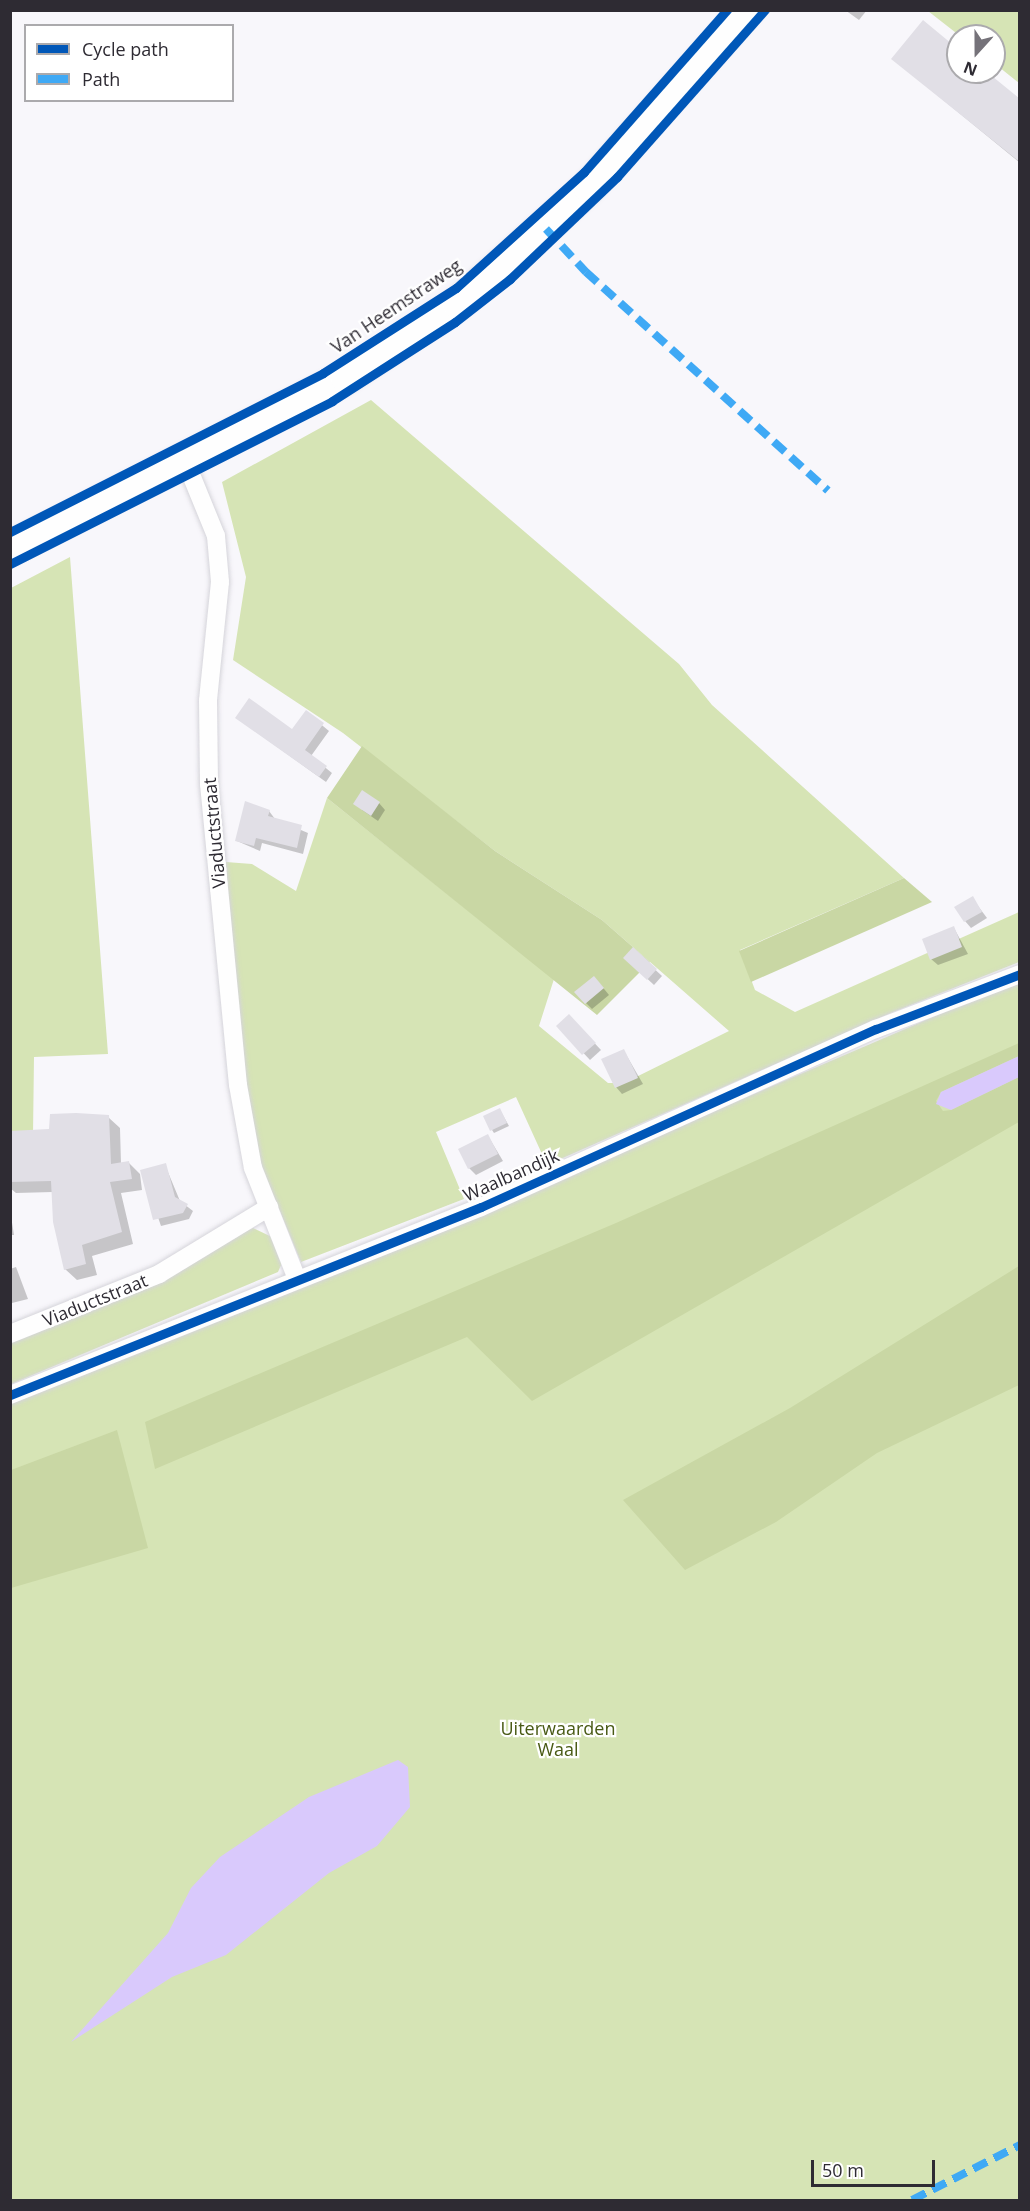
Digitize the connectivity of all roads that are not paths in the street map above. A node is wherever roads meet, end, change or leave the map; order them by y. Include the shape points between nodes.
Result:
1 (747, 10) edge
2 (185, 460) junction
3 (10, 548) edge
4 (1020, 974) edge
5 (269, 1206) junction
6 (297, 1279) junction
7 (10, 1334) edge
8 (10, 1395) edge

1 - 2 main road, Van Heemstraweg via 588,188 457,304 345,378
2 - 3 main road, Van Heemstraweg
2 - 5 street, Viaductstraat via 216,536 220,582 208,700 209,784 238,1085 253,1168
4 - 6 street, Waalbandijk via 876,1029 481,1208
5 - 6 street, Viaductstraat
5 - 7 street, Viaductstraat via 159,1274
6 - 8 street, Waalbandijk

